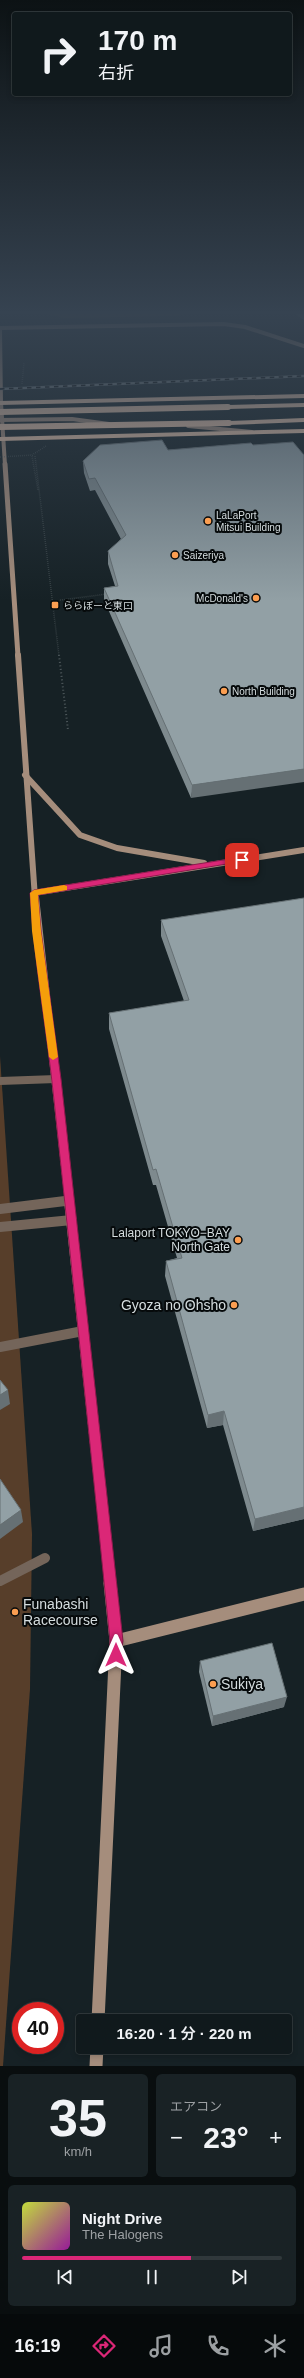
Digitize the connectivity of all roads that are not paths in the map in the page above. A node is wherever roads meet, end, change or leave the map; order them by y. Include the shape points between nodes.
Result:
1 (0, 408) edge
2 (156, 408) edge
3 (0, 412) edge
4 (1, 420) edge
5 (304, 420) edge
6 (0, 427) edge
7 (304, 431) edge
8 (257, 433) junction
9 (2, 439) edge
10 (25, 776) junction
11 (304, 850) edge
12 (211, 864) junction
13 (34, 893) junction
14 (56, 1079) junction
15 (0, 1082) edge
16 (70, 1200) junction
17 (0, 1209) edge
18 (72, 1220) junction
19 (0, 1227) edge
20 (83, 1331) junction
21 (0, 1347) edge
22 (45, 1558) dead end
23 (0, 1581) edge
24 (303, 1597) edge
25 (116, 1641) junction
26 (98, 2014) edge
27 (96, 2054) edge
28 (96, 2066) edge

1 - 4 street
2 - 3 highway, bridge
4 - 8 street via 72,419 133,427 193,426
4 - 9 street
5 - 6 highway, bridge
7 - 8 highway
8 - 9 highway
9 - 10 street via 20,673
10 - 12 street via 80,835 117,848
10 - 13 street
11 - 12 street
12 - 13 street
13 - 14 street
14 - 15 street
14 - 16 street
16 - 17 street
16 - 18 street
18 - 19 street
18 - 20 street
20 - 21 street
20 - 25 street
22 - 23 street
24 - 25 street
25 - 26 street
27 - 28 street

